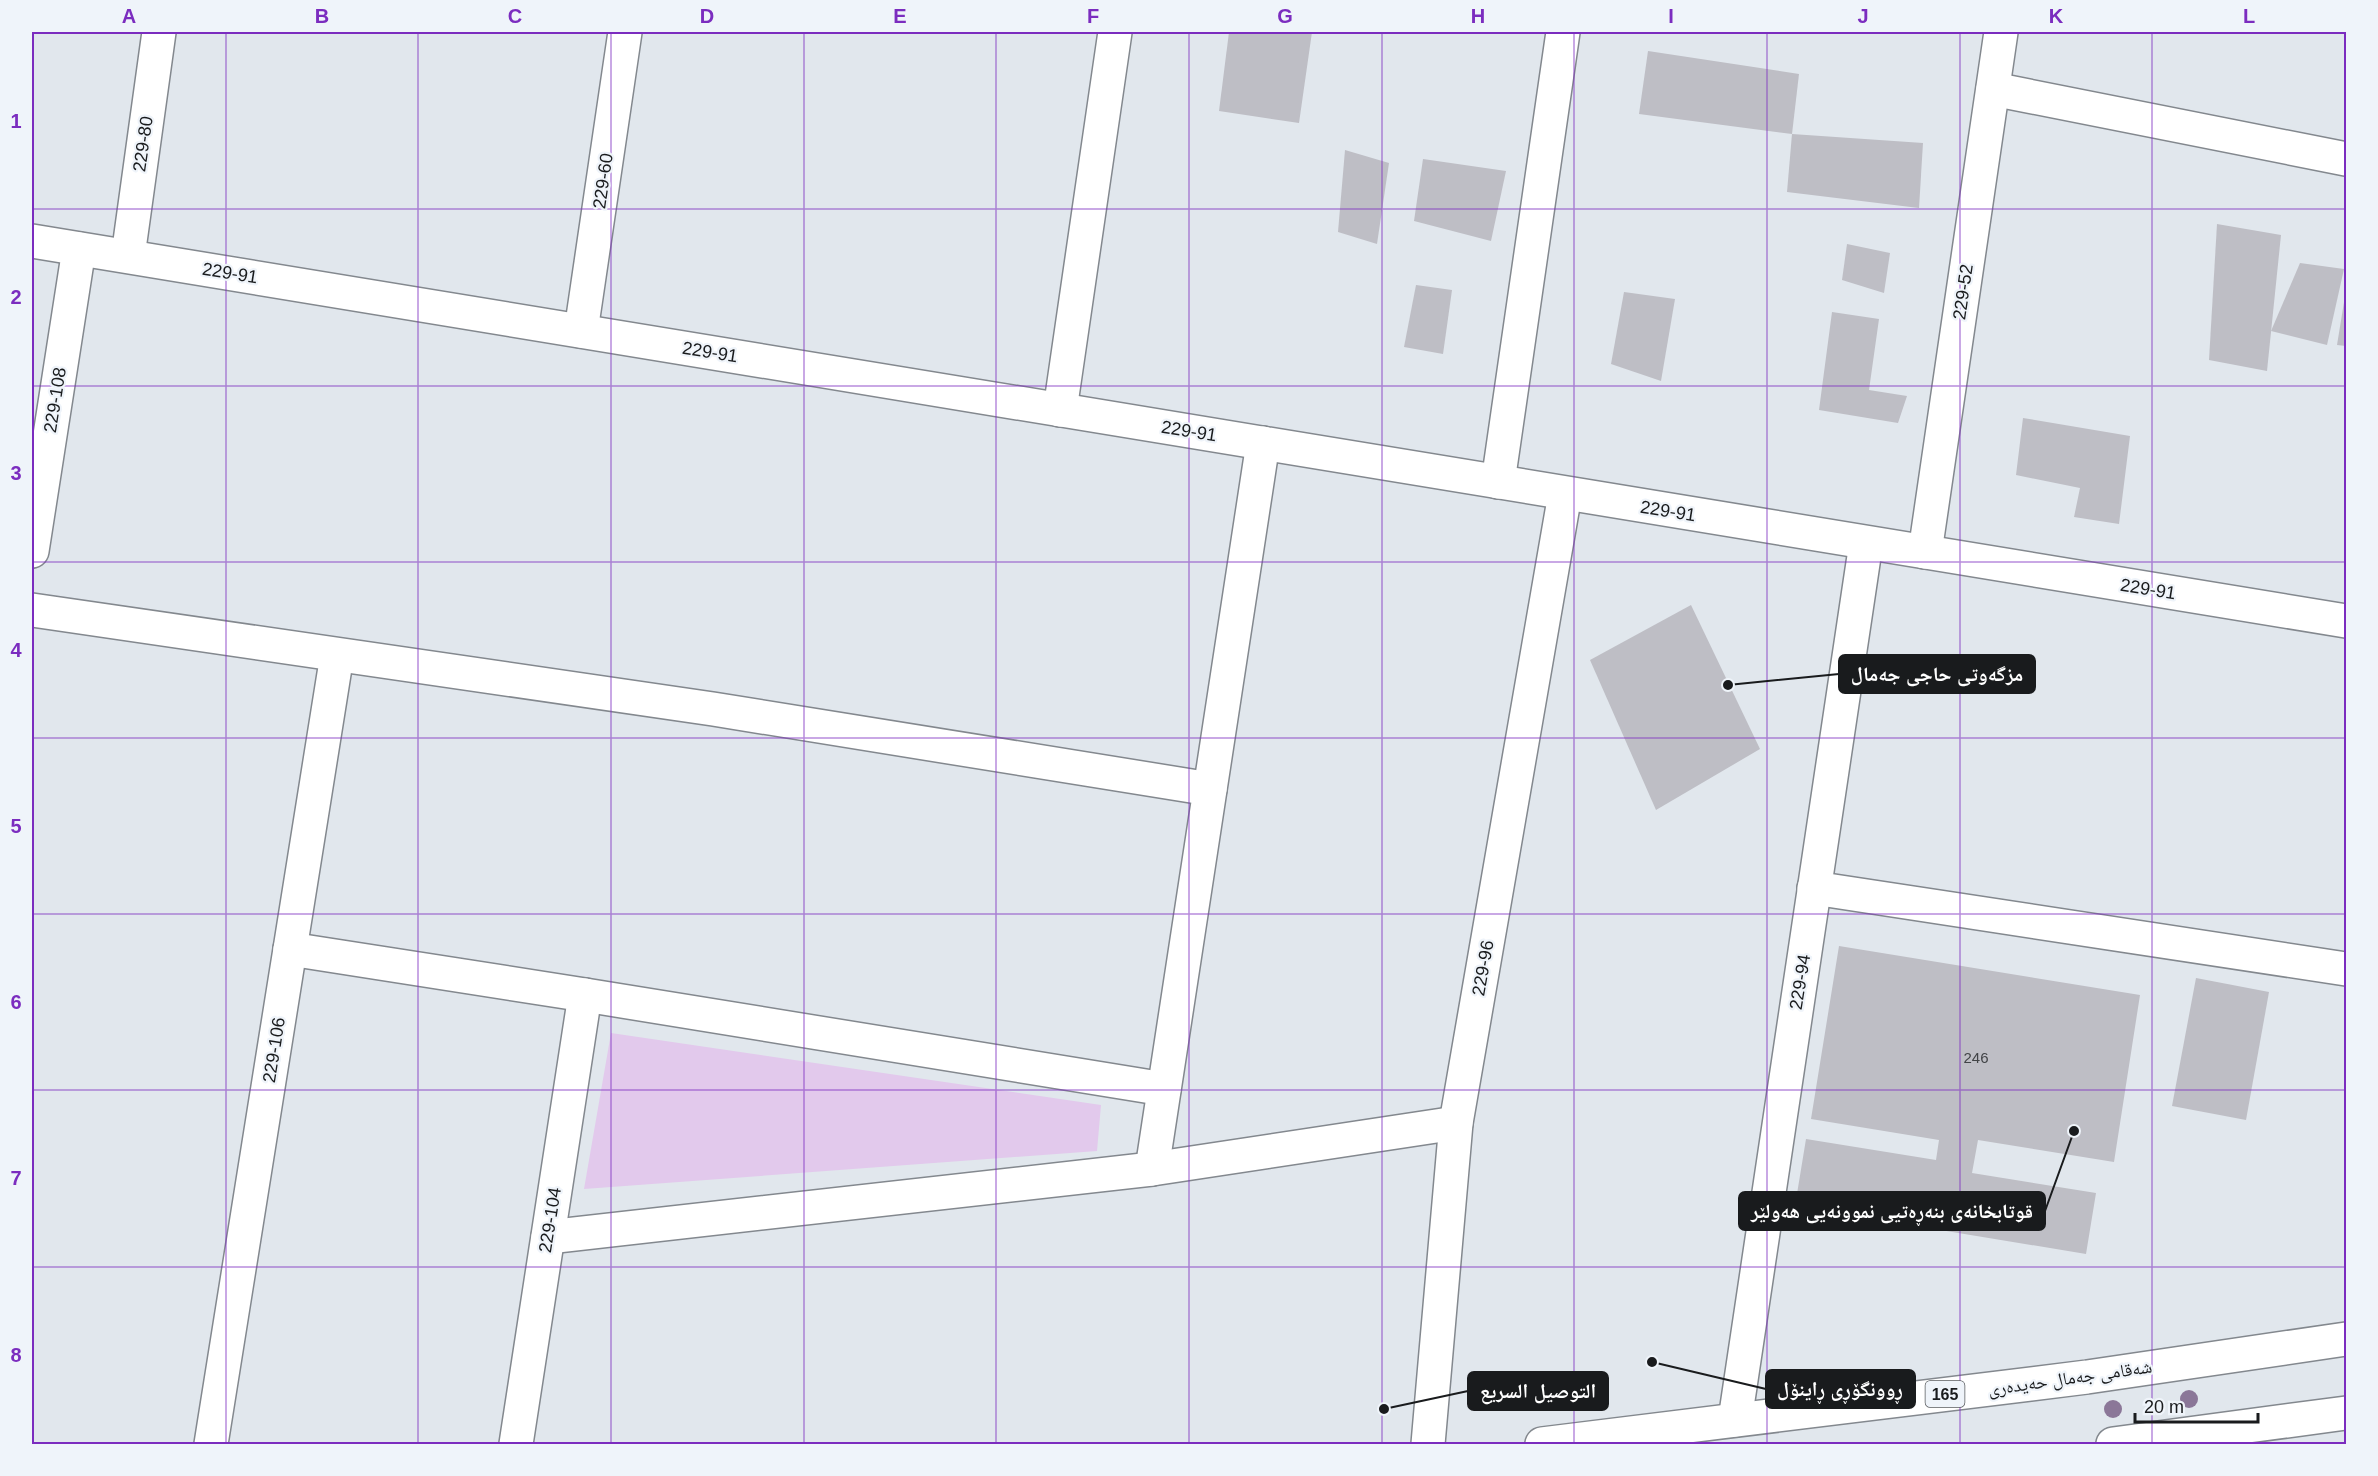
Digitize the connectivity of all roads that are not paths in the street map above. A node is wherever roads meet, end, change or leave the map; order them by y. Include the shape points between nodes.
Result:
1 (159, 32) edge
2 (625, 32) edge
3 (1115, 32) edge
4 (1563, 32) edge
5 (2001, 32) edge
6 (1993, 89) junction
7 (2346, 159) edge
8 (32, 241) edge
9 (80, 249) junction
10 (128, 256) junction
11 (581, 331) junction
12 (1060, 410) junction
13 (1263, 443) junction
14 (1498, 482) junction
15 (1565, 495) junction
16 (1866, 543) junction
17 (32, 551) edge
18 (1925, 552) junction
19 (32, 610) edge
20 (2346, 621) edge
21 (337, 655) junction
22 (1210, 789) junction
23 (1814, 888) junction
24 (290, 949) junction
25 (2346, 969) edge
26 (585, 995) junction
27 (1164, 1089) junction
28 (1456, 1124) junction
29 (1152, 1169) junction
30 (548, 1237) junction
31 (2346, 1339) edge
32 (2346, 1413) edge
33 (1735, 1420) junction
34 (211, 1444) edge
35 (516, 1444) edge
36 (1428, 1444) edge
37 (1542, 1444) edge
38 (2113, 1444) edge

1 - 10 street, 229-80
2 - 11 street, 229-60
3 - 12 street
4 - 14 street
5 - 6 street, 229-52
6 - 7 street
6 - 18 street, 229-52
8 - 9 street, 229-91
9 - 10 street, 229-91
9 - 17 street, 229-108
10 - 11 street, 229-91
11 - 12 street, 229-91
12 - 13 street, 229-91
13 - 14 street, 229-91
13 - 22 street
14 - 15 street, 229-91
15 - 16 street, 229-91
15 - 28 street, 229-96
16 - 18 street, 229-91
16 - 23 street, 229-94
18 - 20 street, 229-91
19 - 21 street
21 - 22 street via 725,711
21 - 24 street, 229-106
22 - 27 street
23 - 25 street
23 - 33 street, 229-94
24 - 26 street
24 - 34 street, 229-106
26 - 27 street
26 - 30 street, 229-104
27 - 29 street
28 - 29 street
28 - 36 street, 229-96
29 - 30 street
30 - 35 street, 229-104
31 - 33 street, شەقامی جەمال حەیدەری / 165 via 2087,1377
32 - 38 street
33 - 37 street, شەقامی جەمال حەیدەری / 165

